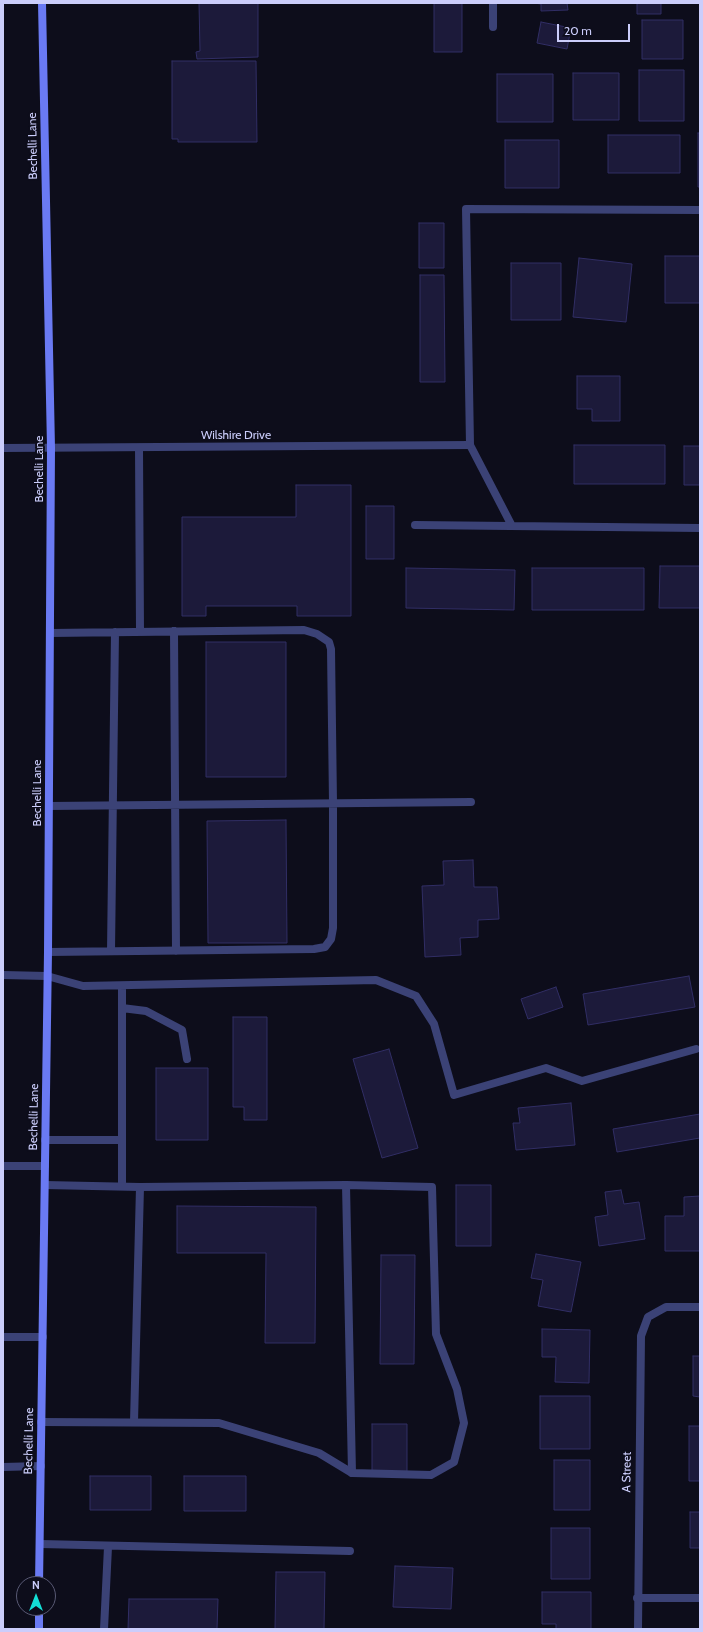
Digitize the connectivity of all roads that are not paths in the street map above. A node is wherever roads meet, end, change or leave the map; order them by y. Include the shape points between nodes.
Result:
1 (42, 3) edge
2 (493, 3) edge
3 (493, 27) dead end
4 (700, 210) edge
5 (470, 445) junction
6 (3, 448) edge
7 (52, 448) junction
8 (139, 448) junction
9 (415, 525) dead end
10 (512, 526) junction
11 (700, 528) edge
12 (174, 631) junction
13 (115, 632) junction
14 (140, 632) junction
15 (50, 633) junction
16 (471, 802) dead end
17 (333, 803) junction
18 (175, 805) junction
19 (49, 806) junction
20 (112, 806) junction
21 (111, 951) junction
22 (176, 951) junction
23 (48, 952) junction
24 (3, 975) edge
25 (47, 976) junction
26 (122, 986) junction
27 (122, 1008) junction
28 (696, 1049) dead end
29 (187, 1059) dead end
30 (45, 1140) junction
31 (122, 1140) junction
32 (3, 1166) edge
33 (45, 1166) junction
34 (45, 1185) junction
35 (346, 1185) junction
36 (122, 1186) junction
37 (140, 1187) junction
38 (700, 1307) edge
39 (3, 1337) edge
40 (43, 1337) junction
41 (41, 1422) junction
42 (134, 1422) junction
43 (41, 1466) junction
44 (3, 1467) edge
45 (352, 1473) junction
46 (40, 1544) junction
47 (108, 1547) junction
48 (350, 1551) dead end
49 (39, 1576) edge
50 (638, 1598) junction
51 (700, 1598) edge
52 (39, 1616) edge
53 (39, 1629) edge
54 (104, 1629) edge
55 (638, 1629) edge

1 - 7 main road, Bechelli Lane
2 - 3 street
4 - 5 street via 466,209
5 - 8 street, Wilshire Drive
5 - 10 street
6 - 7 street, Wilshire Drive
7 - 8 street, Wilshire Drive
7 - 15 main road, Bechelli Lane
8 - 14 street
9 - 10 street
10 - 11 street
12 - 14 street
12 - 17 street via 304,630 317,634 329,642
12 - 18 street
13 - 14 street
13 - 15 street
13 - 20 street
15 - 19 main road, Bechelli Lane
16 - 17 street
17 - 18 street
17 - 22 street via 333,928 331,939 325,947
18 - 20 street
18 - 22 street
19 - 20 street
19 - 23 main road, Bechelli Lane
20 - 21 street
21 - 22 street
21 - 23 street
23 - 25 main road, Bechelli Lane
24 - 25 street
25 - 26 street via 83,986
25 - 30 main road, Bechelli Lane
26 - 27 street
26 - 28 street via 376,980 416,996 434,1024 454,1095 546,1068 582,1081
27 - 29 street via 146,1011 182,1030
27 - 31 street
30 - 31 street
30 - 33 main road, Bechelli Lane
31 - 36 street
32 - 33 street
33 - 34 main road, Bechelli Lane
34 - 36 street
34 - 40 main road, Bechelli Lane
35 - 37 street
35 - 45 street
35 - 45 street via 432,1187 436,1334 458,1389 464,1423 454,1462 431,1475
36 - 37 street
37 - 42 street
38 - 50 street, A Street via 666,1307 648,1317 642,1336
39 - 40 street
40 - 41 main road, Bechelli Lane
41 - 42 street
41 - 43 main road, Bechelli Lane
42 - 45 street via 218,1423 319,1453
43 - 44 street
43 - 46 main road, Bechelli Lane
46 - 47 street
46 - 49 main road, Bechelli Lane
47 - 48 street
47 - 54 street
50 - 51 street
50 - 55 street, A Street
52 - 53 main road

